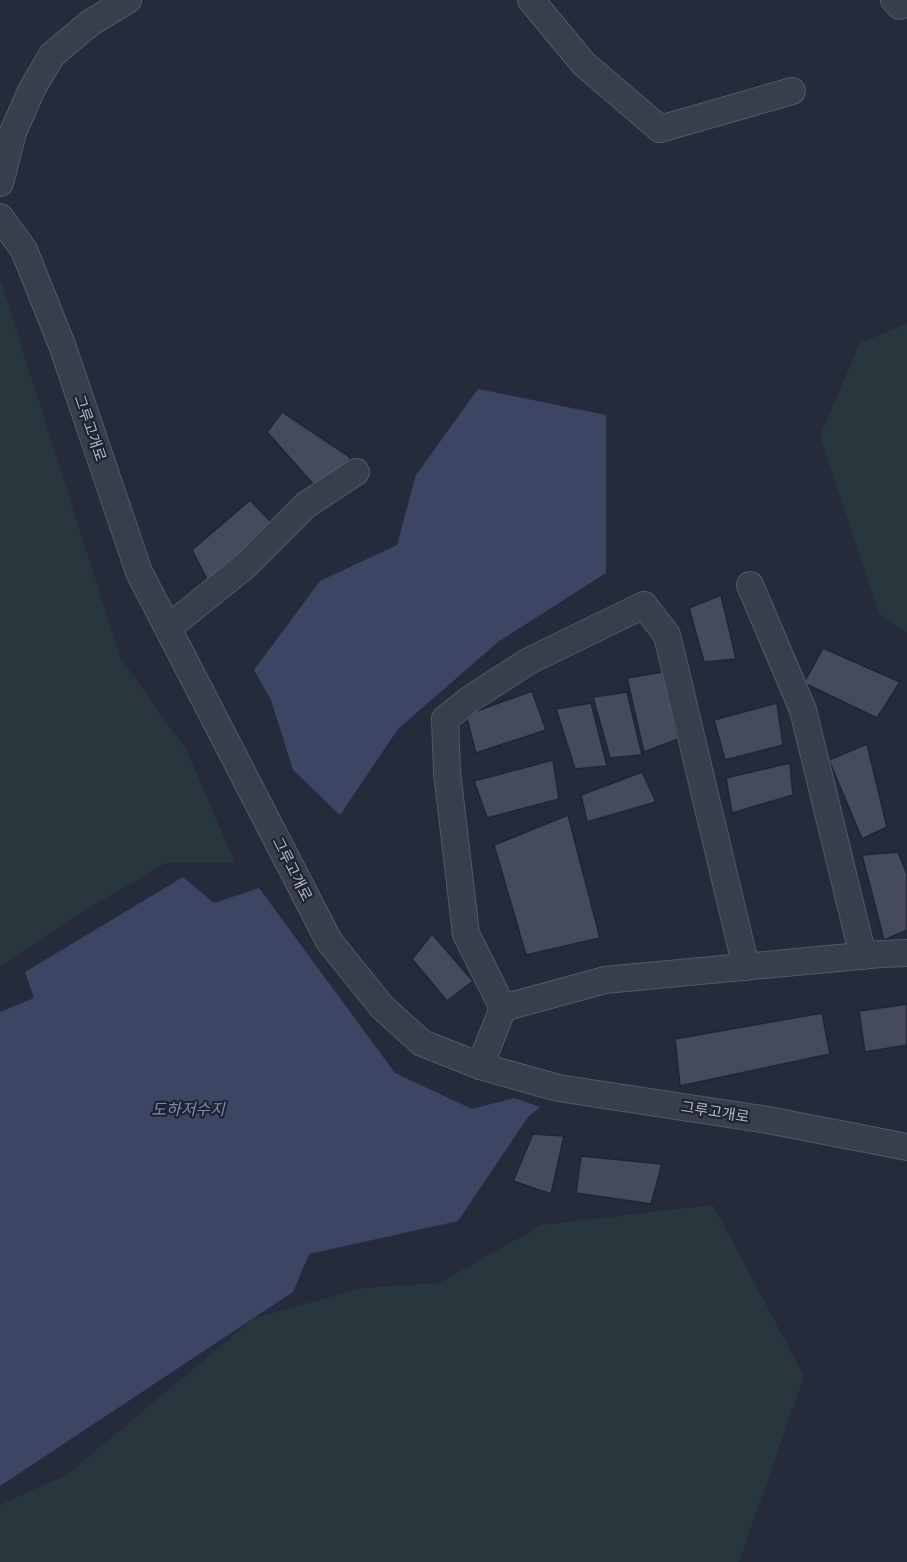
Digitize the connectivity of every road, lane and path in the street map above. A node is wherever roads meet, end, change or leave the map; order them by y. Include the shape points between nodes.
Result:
1 (128, 0) edge
2 (531, 0) edge
3 (792, 91) dead end
4 (0, 183) edge
5 (0, 217) edge
6 (356, 472) dead end
7 (750, 585) dead end
8 (168, 628) junction
9 (907, 953) edge
10 (863, 956) junction
11 (746, 967) junction
12 (503, 1008) junction
13 (480, 1066) junction
14 (907, 1147) edge

1 - 4 street via 90,23 52,55 13,132
2 - 3 street via 585,64 660,129
5 - 8 street, 그루고개로 via 24,250 62,345 139,572
6 - 8 street via 306,505 246,566
7 - 10 street via 803,710
8 - 13 street, 그루고개로 via 329,941 382,1007 422,1043
9 - 10 street
10 - 11 street
11 - 12 street via 606,980
11 - 12 street via 667,634 644,605 529,661 445,719 447,772 466,934
12 - 13 street
13 - 14 street, 그루고개로 via 558,1088 768,1120

